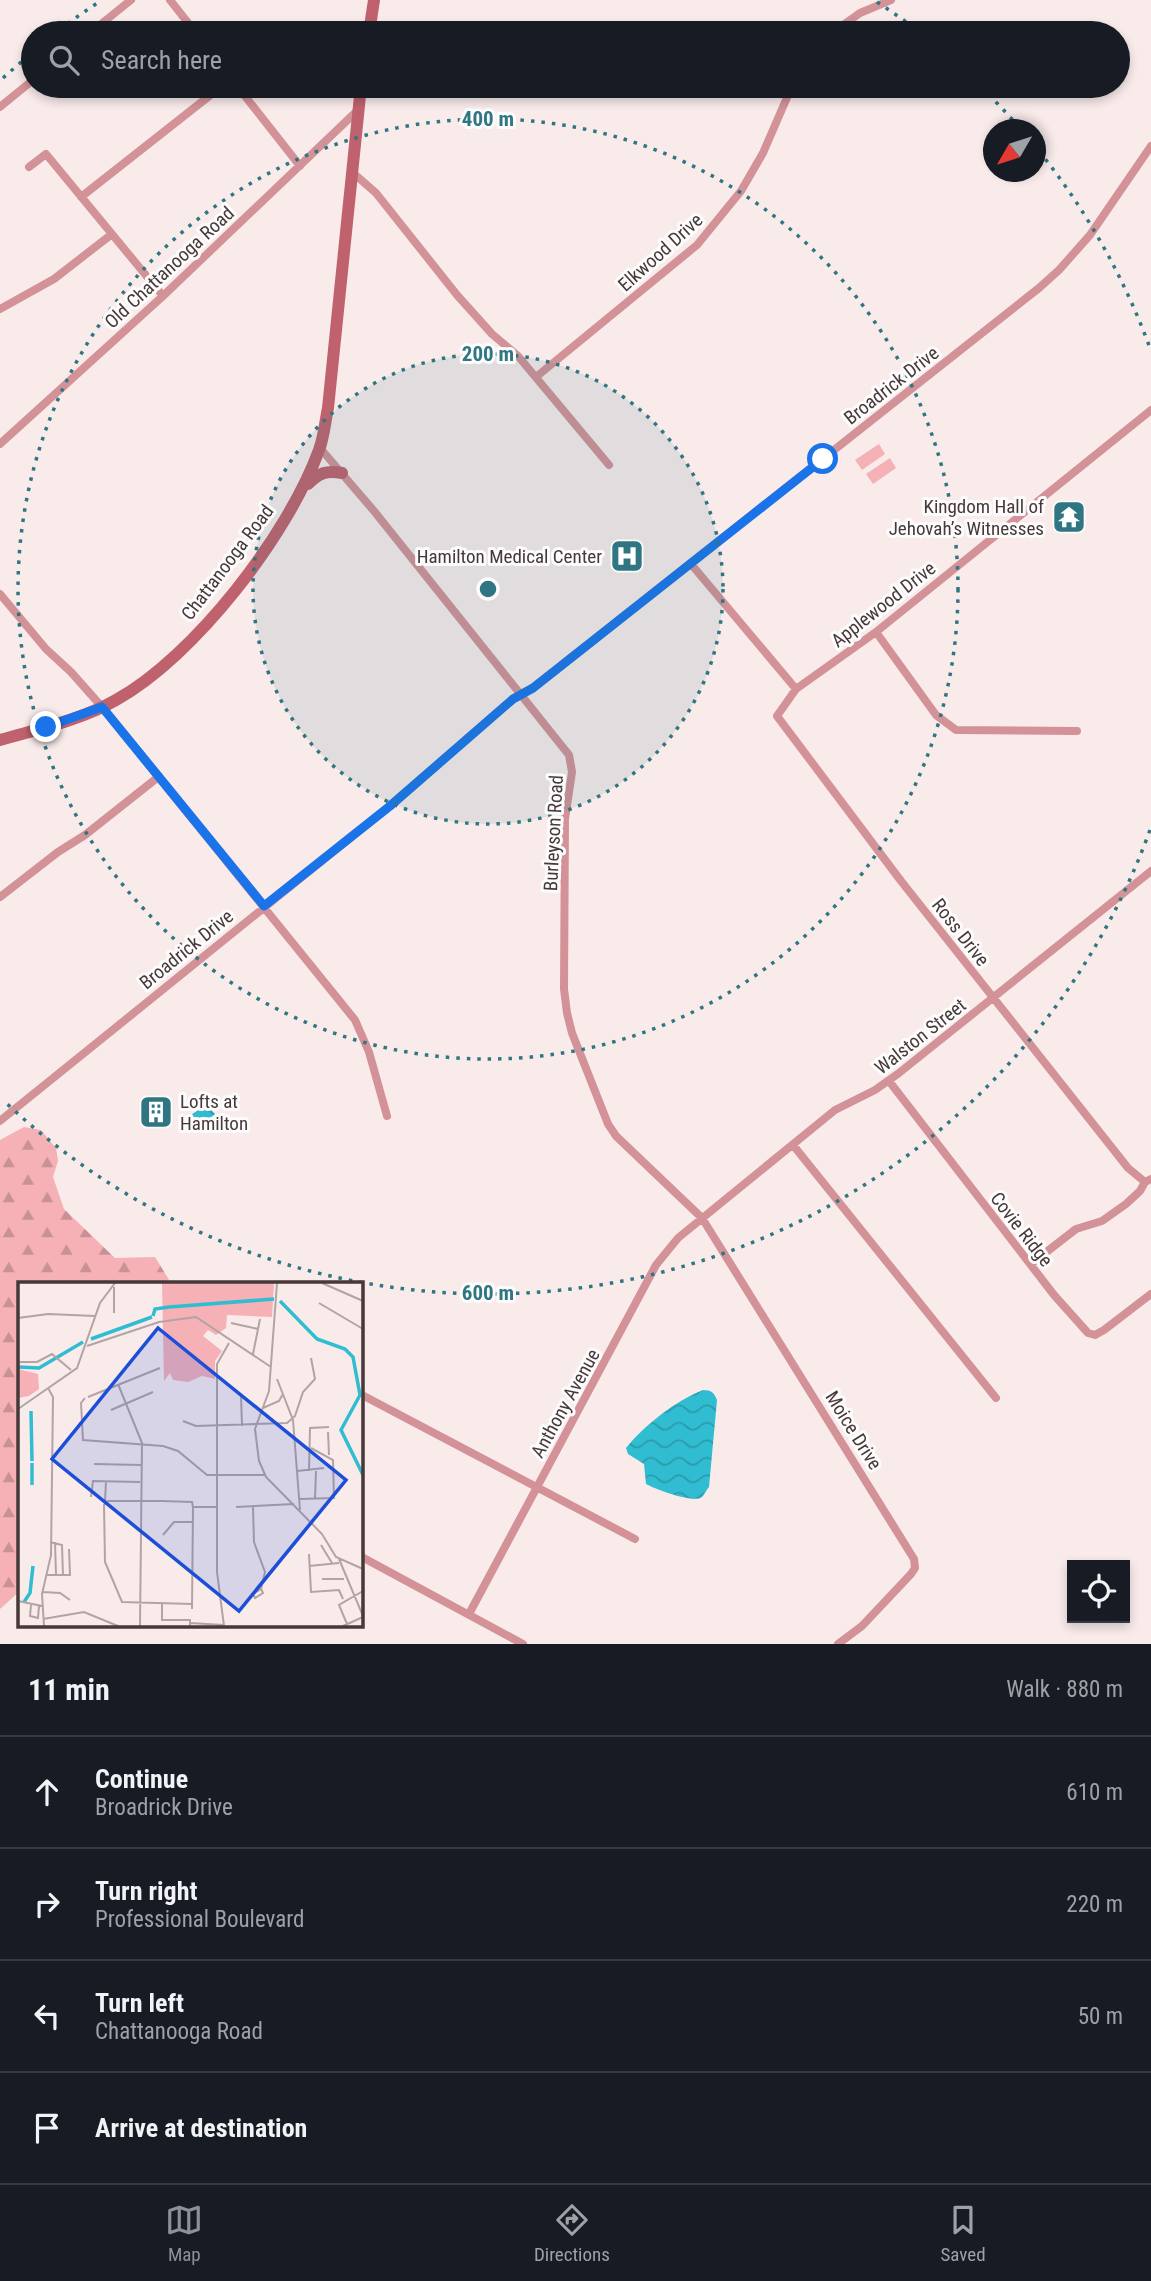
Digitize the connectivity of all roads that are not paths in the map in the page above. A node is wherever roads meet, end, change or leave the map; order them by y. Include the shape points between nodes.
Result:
1 (131, 0) edge
2 (170, 0) edge
3 (374, 0) edge
4 (891, 0) edge
5 (105, 21) edge
6 (187, 21) edge
7 (371, 21) edge
8 (849, 21) edge
9 (21, 90) edge
10 (207, 98) edge
11 (246, 98) edge
12 (359, 98) edge
13 (787, 98) edge
14 (0, 107) edge
15 (357, 111) junction
16 (1151, 146) edge
17 (300, 166) junction
18 (29, 167) dead end
19 (352, 172) junction
20 (80, 197) junction
21 (112, 234) junction
22 (163, 296) junction
23 (0, 309) edge
24 (536, 377) junction
25 (1151, 410) edge
26 (0, 444) edge
27 (320, 448) junction
28 (609, 465) dead end
29 (342, 473) junction
30 (302, 489) junction
31 (691, 564) junction
32 (0, 594) edge
33 (876, 632) junction
34 (796, 689) junction
35 (521, 695) junction
36 (102, 707) junction
37 (1077, 731) dead end
38 (0, 740) edge
39 (157, 778) junction
40 (1151, 871) edge
41 (0, 897) edge
42 (264, 906) junction
43 (993, 999) junction
44 (889, 1081) junction
45 (387, 1116) dead end
46 (0, 1121) edge
47 (793, 1145) junction
48 (1148, 1181) edge
49 (702, 1218) junction
50 (1031, 1264) junction
51 (1151, 1294) edge
52 (362, 1395) dead end
53 (996, 1398) dead end
54 (537, 1489) junction
55 (635, 1539) dead end
56 (362, 1557) edge
57 (469, 1614) junction
58 (523, 1644) edge
59 (838, 1644) edge

1 - 5 street
2 - 6 street
3 - 7 main road
4 - 8 street
9 - 14 street
10 - 20 street
11 - 17 street
12 - 15 main road, Chattanooga Road
13 - 24 street, Elkwood Drive via 741,191 704,237
15 - 17 street, Old Chattanooga Road
15 - 19 main road, Chattanooga Road
16 - 31 street, Broadrick Drive via 1090,235 1059,270
17 - 22 street, Old Chattanooga Road
18 - 20 street via 46,154
19 - 24 street via 376,192 482,324
19 - 27 main road, Chattanooga Road
20 - 21 street
21 - 22 street
21 - 23 street via 54,279
22 - 26 street, Old Chattanooga Road
24 - 28 street
25 - 33 street, Applewood Drive
27 - 29 street, Burleyson Road
27 - 30 main road, Chattanooga Road
29 - 30 main road via 319,474
29 - 35 street, Burleyson Road
30 - 36 main road, Chattanooga Road via 273,540 200,632 164,667
31 - 34 street
31 - 35 street, Broadrick Drive
32 - 36 street
33 - 34 street, Applewood Drive
33 - 37 street via 936,715 956,730
34 - 43 street, Ross Drive via 777,716
35 - 42 street, Broadrick Drive
35 - 49 street, Burleyson Road via 572,764 565,820 564,929 565,989 572,1033 616,1136
36 - 38 main road, Chattanooga Road
36 - 39 street
39 - 41 street
39 - 42 street
40 - 43 street, Walston Street
42 - 45 street via 355,1020
42 - 46 street, Broadrick Drive
43 - 44 street, Walston Street
43 - 48 street, Ross Drive via 1128,1168
44 - 47 street, Walston Street via 835,1110
44 - 50 street, Covie Ridge
47 - 49 street, Walston Street
47 - 53 street
48 - 50 street via 1126,1204 1102,1221 1076,1229
49 - 54 street, Anthony Avenue via 656,1265
49 - 59 street, Moice Drive via 914,1559 911,1574 862,1626
50 - 51 street, Covie Ridge via 1078,1324 1095,1335
52 - 54 street
54 - 55 street
54 - 57 street, Anthony Avenue
56 - 57 street
57 - 58 street

